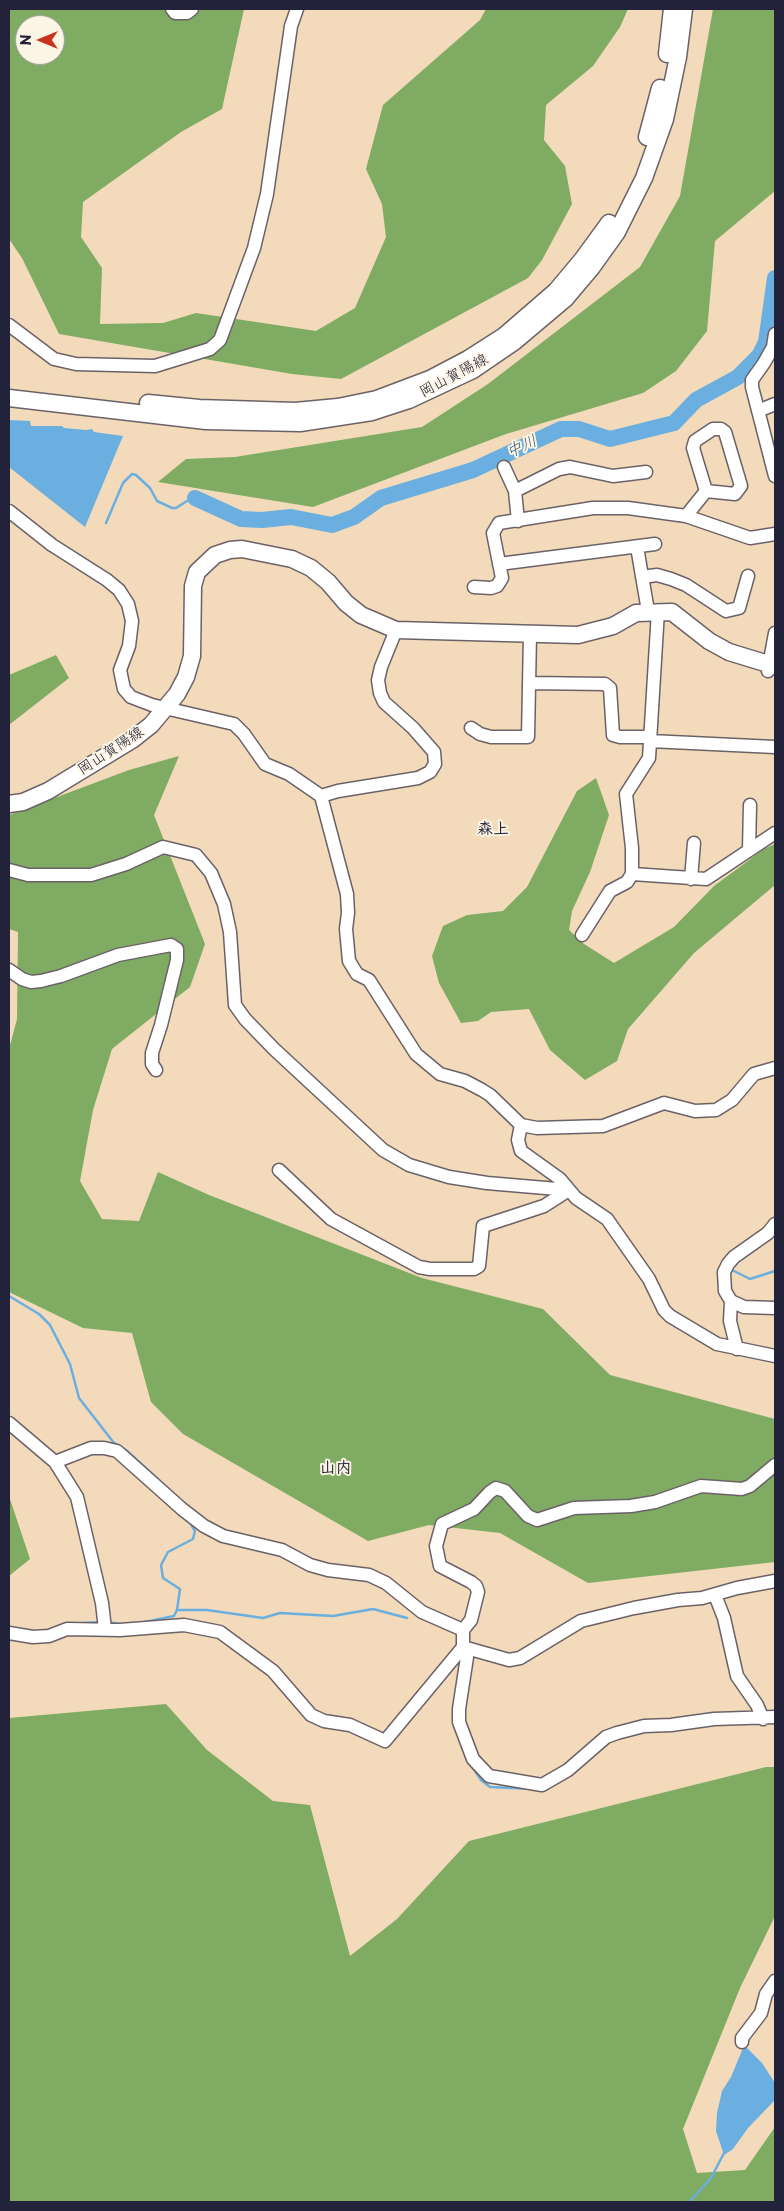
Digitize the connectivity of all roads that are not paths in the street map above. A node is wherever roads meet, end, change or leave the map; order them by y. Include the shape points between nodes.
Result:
1 (172, 9) edge
2 (192, 9) edge
3 (297, 9) edge
4 (672, 9) edge
5 (684, 9) edge
6 (9, 324) edge
7 (775, 334) edge
8 (9, 387) edge
9 (9, 398) edge
10 (775, 404) edge
11 (758, 411) junction
12 (504, 468) dead end
13 (646, 472) dead end
14 (775, 476) edge
15 (706, 490) junction
16 (515, 491) junction
17 (9, 511) edge
18 (686, 516) junction
19 (518, 521) junction
20 (775, 534) edge
21 (654, 544) dead end
22 (637, 547) junction
23 (499, 564) junction
24 (748, 576) dead end
25 (642, 577) junction
26 (474, 587) dead end
27 (656, 611) junction
28 (396, 630) junction
29 (775, 633) edge
30 (530, 634) junction
31 (773, 666) edge
32 (530, 682) junction
33 (165, 708) junction
34 (471, 728) dead end
35 (650, 739) junction
36 (775, 747) edge
37 (321, 796) junction
38 (9, 804) edge
39 (750, 805) dead end
40 (775, 833) edge
41 (694, 843) dead end
42 (749, 850) junction
43 (9, 870) edge
44 (632, 874) junction
45 (691, 879) junction
46 (582, 935) dead end
47 (9, 970) edge
48 (775, 1068) edge
49 (156, 1070) dead end
50 (521, 1125) junction
51 (279, 1170) dead end
52 (569, 1190) junction
53 (775, 1224) edge
54 (731, 1301) junction
55 (775, 1308) edge
56 (737, 1349) junction
57 (775, 1356) edge
58 (9, 1423) edge
59 (56, 1462) junction
60 (775, 1465) edge
61 (775, 1581) edge
62 (715, 1595) junction
63 (105, 1624) junction
64 (463, 1630) junction
65 (9, 1633) edge
66 (463, 1647) junction
67 (769, 1718) edge
68 (775, 1981) edge
69 (742, 2042) dead end

1 - 2 street via 180,13
3 - 6 street via 291,26 261,221 220,340 210,349 155,366 76,364 54,359
4 - 8 main road, 岡山賀陽線 via 667,55 653,118 634,174 607,227 556,291 504,336 468,359 430,379 377,399 295,411 199,408
5 - 9 main road, 岡山賀陽線 via 665,119 644,178 617,232 565,299 514,342 473,370 433,390 372,412 300,423 206,421
7 - 11 street via 769,355 752,380
10 - 11 street
11 - 14 street
12 - 16 street
13 - 16 street via 613,476 559,469
15 - 15 street via 693,448 700,437 721,428 725,432 740,486 735,494
15 - 18 street
16 - 19 street
17 - 33 street via 52,545 119,590 128,604 132,621 129,646 120,670 124,689 140,702
18 - 19 street via 628,508 593,508
18 - 20 street via 750,538
19 - 23 street via 499,523 493,533
21 - 22 street
22 - 23 street
22 - 25 street
23 - 26 street via 502,578 497,586
24 - 25 street via 739,608 726,611 686,584 657,575
25 - 27 street
27 - 30 main road, 岡山賀陽線 via 636,613 590,634
27 - 31 main road via 672,612 729,652
27 - 35 street
28 - 30 main road, 岡山賀陽線
28 - 33 main road, 岡山賀陽線 via 361,615 328,582 292,558 242,549 215,555 197,572 193,586 192,656 186,677
28 - 37 street via 381,667 380,692 384,702 414,728 434,752 435,764 430,772 418,778
29 - 31 street
30 - 32 street
32 - 34 street via 528,737 491,737
32 - 35 street via 605,684 610,688 613,735
33 - 37 street via 234,724 265,764 289,774
33 - 38 main road, 岡山賀陽線 via 132,740 48,791 23,802
35 - 36 street
35 - 44 street via 649,758 626,794
37 - 50 street via 347,894 349,961 357,974 369,980 416,1054 440,1074 465,1081 490,1094
39 - 42 street
40 - 42 street
41 - 45 street
42 - 45 street via 706,879
43 - 52 street via 28,875 91,875 163,847 196,855 211,873 224,904 233,955 235,1005 274,1049 383,1150 409,1165 449,1177
44 - 45 street
44 - 46 street via 627,882 610,891
47 - 49 street via 22,979 41,981 118,955 171,945 177,949 162,1025 152,1053 152,1064
48 - 50 street via 754,1074 732,1100 716,1110 695,1110 664,1103 603,1126 538,1128
50 - 52 street via 518,1140 522,1151 560,1179
51 - 52 street via 330,1219 419,1267 430,1269 474,1269 479,1266 483,1226 544,1206
52 - 56 street via 607,1220 650,1279 670,1316 717,1344
53 - 54 street via 728,1264 723,1282
54 - 55 street via 744,1306
54 - 56 street via 730,1321
56 - 57 street
58 - 59 street
59 - 63 street via 77,1497
59 - 64 street via 91,1448 116,1451 182,1509 223,1536 282,1550 310,1565 328,1570 369,1575 386,1583 422,1612
60 - 64 street via 742,1489 701,1486 654,1502 574,1508 538,1520 528,1516 505,1491 493,1489 474,1510 446,1521 439,1529 436,1546 440,1566 471,1582 478,1592 471,1620
61 - 62 street
62 - 66 street via 634,1608 581,1621 520,1658 509,1660
62 - 67 street via 724,1618 737,1676
63 - 65 street via 67,1629 49,1636
63 - 66 street via 120,1630 184,1625 220,1632 274,1671 311,1716 350,1725 385,1741
64 - 66 street
66 - 67 street via 467,1657 459,1722 474,1759 484,1772 495,1778 542,1785 568,1770 606,1737 644,1726
68 - 69 street

